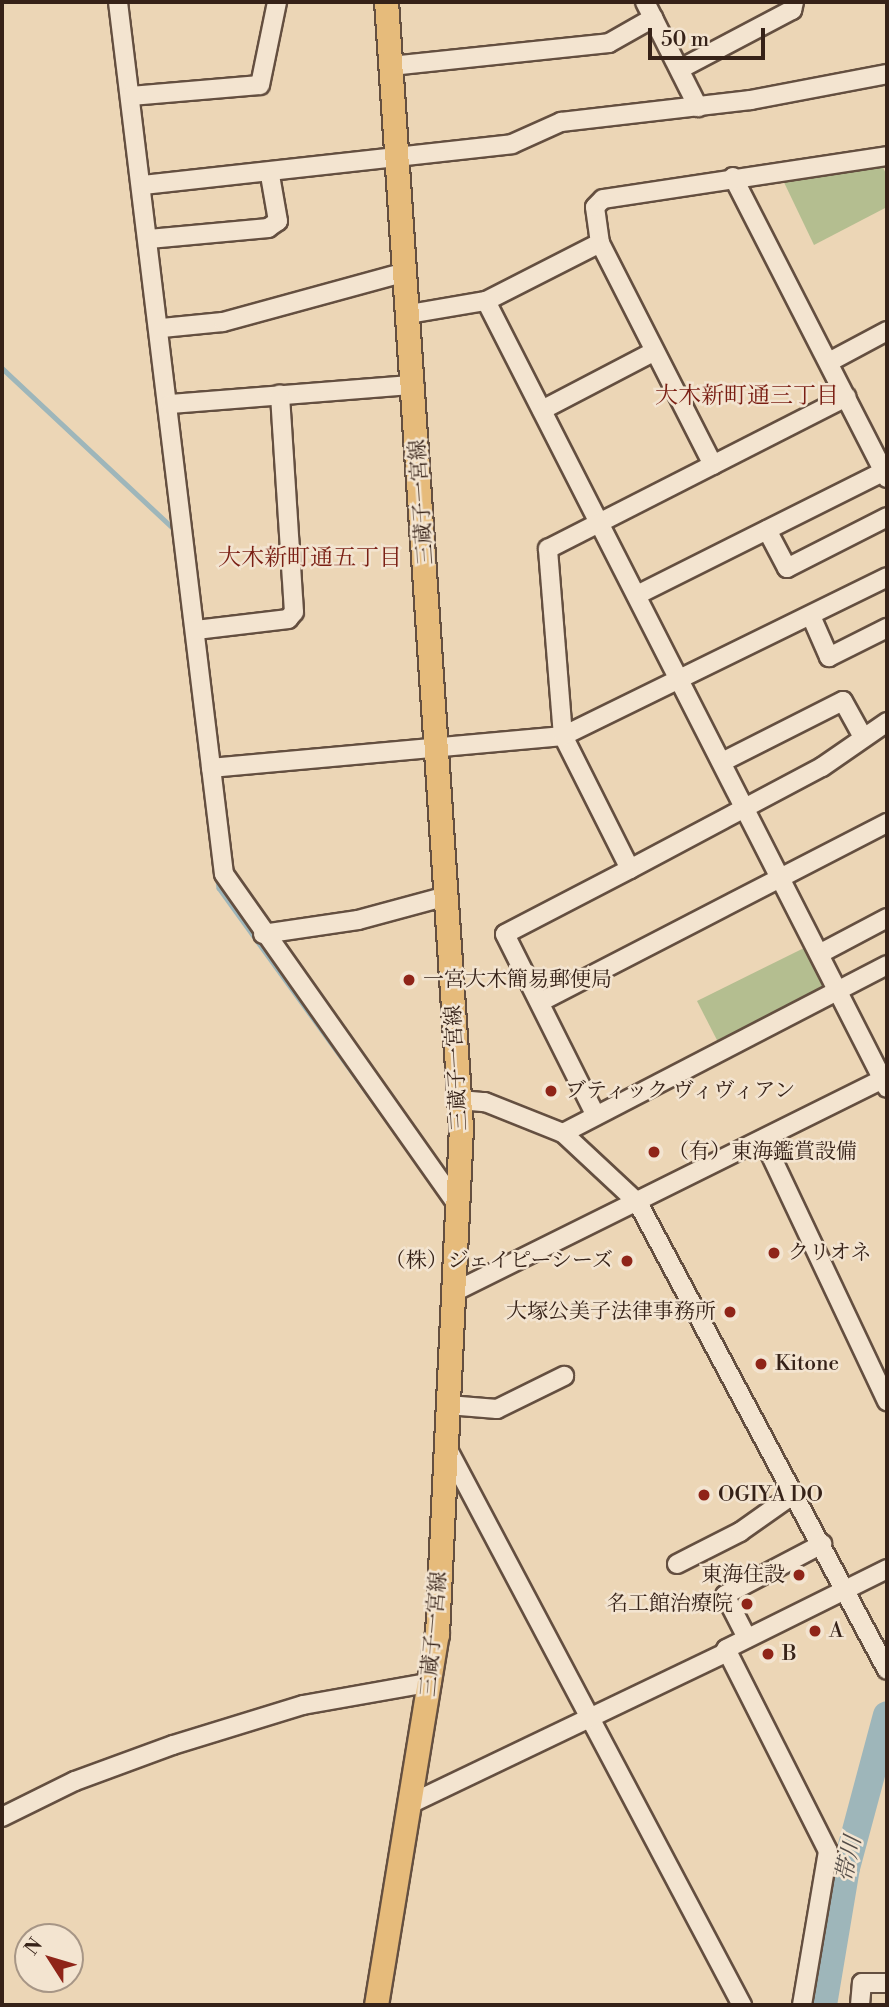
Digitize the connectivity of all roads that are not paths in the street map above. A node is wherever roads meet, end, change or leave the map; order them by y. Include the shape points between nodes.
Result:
1 (118, 2) edge
2 (276, 2) edge
3 (386, 2) edge
4 (794, 2) edge
5 (649, 10) edge
6 (391, 66) junction
7 (680, 69) junction
8 (887, 74) edge
9 (131, 96) junction
10 (698, 107) junction
11 (887, 156) edge
12 (398, 157) junction
13 (270, 175) junction
14 (733, 177) junction
15 (143, 185) junction
16 (149, 239) junction
17 (600, 243) junction
18 (406, 272) junction
19 (486, 301) junction
20 (409, 314) junction
21 (162, 328) junction
22 (887, 331) edge
23 (655, 351) junction
24 (829, 362) junction
25 (414, 385) junction
26 (281, 394) junction
27 (846, 397) junction
28 (170, 404) junction
29 (542, 410) junction
30 (713, 465) junction
31 (886, 473) edge
32 (887, 517) edge
33 (599, 523) junction
34 (767, 530) junction
35 (887, 577) edge
36 (637, 596) junction
37 (811, 616) junction
38 (887, 628) edge
39 (196, 630) junction
40 (682, 680) junction
41 (887, 722) edge
42 (862, 735) junction
43 (563, 736) junction
44 (438, 748) junction
45 (724, 761) junction
46 (211, 768) junction
47 (747, 804) junction
48 (887, 823) edge
49 (630, 869) junction
50 (783, 880) junction
51 (447, 896) junction
52 (887, 918) edge
53 (263, 934) junction
54 (821, 953) junction
55 (887, 965) edge
56 (839, 991) junction
57 (540, 1002) junction
58 (886, 1081) edge
59 (460, 1100) junction
60 (595, 1114) junction
61 (563, 1133) junction
62 (764, 1141) junction
63 (638, 1203) junction
64 (460, 1208) junction
65 (457, 1290) junction
66 (564, 1376) dead end
67 (887, 1401) edge
68 (448, 1405) junction
69 (446, 1447) junction
70 (795, 1493) junction
71 (822, 1544) junction
72 (677, 1564) dead end
73 (887, 1569) edge
74 (845, 1588) junction
75 (747, 1638) junction
76 (727, 1653) junction
77 (887, 1670) edge
78 (432, 1682) junction
79 (591, 1716) junction
80 (412, 1803) junction
81 (2, 1817) edge
82 (887, 1983) edge
83 (376, 2005) edge
84 (742, 2005) edge
85 (802, 2005) edge
86 (860, 2005) edge

1 - 9 street
2 - 9 street via 260,85
3 - 6 main road, 三蔵子一宮線
4 - 7 street via 792,10
5 - 6 street via 609,43
5 - 7 street
6 - 12 main road, 三蔵子一宮線
7 - 10 street
8 - 10 street
9 - 15 street
10 - 12 street via 561,122 512,144
11 - 14 street
12 - 13 street
12 - 18 main road, 三蔵子一宮線
13 - 15 street
13 - 16 street via 278,220 268,228
14 - 17 street via 603,199 595,207
14 - 24 street
15 - 16 street
16 - 21 street
17 - 19 street
17 - 23 street
18 - 20 main road, 三蔵子一宮線
18 - 21 street via 223,322
19 - 20 street
19 - 29 street
20 - 25 main road, 三蔵子一宮線
21 - 28 street
22 - 24 street
23 - 29 street
23 - 30 street
24 - 27 street
25 - 26 street
25 - 44 main road, 三蔵子一宮線
26 - 28 street
26 - 39 street via 293,612 288,619
27 - 30 street
27 - 31 street
28 - 39 street
29 - 33 street
30 - 33 street
31 - 34 street
32 - 34 street via 787,568
33 - 36 street
33 - 43 street via 548,549
34 - 36 street
35 - 37 street
36 - 40 street
37 - 38 street via 829,657
37 - 40 street
39 - 46 street
40 - 43 street
40 - 45 street
41 - 42 street
42 - 45 street via 843,701
42 - 47 street via 822,767
43 - 44 street
43 - 49 street
44 - 46 street
44 - 51 main road, 三蔵子一宮線
45 - 47 street
46 - 53 street via 224,874
47 - 49 street
47 - 50 street
48 - 50 street
49 - 57 street via 505,934
50 - 54 street
50 - 57 street
51 - 53 street via 358,920
51 - 59 main road, 三蔵子一宮線
52 - 54 street
53 - 64 street
54 - 56 street
55 - 56 street
56 - 58 street
56 - 60 street
57 - 60 street
58 - 62 street
59 - 61 street via 495,1105
59 - 64 main road, 三蔵子一宮線
60 - 61 street
61 - 63 street
62 - 63 street
62 - 67 street
63 - 65 street
63 - 70 street
64 - 65 main road, 三蔵子一宮線
65 - 68 main road, 三蔵子一宮線
66 - 68 street via 497,1409
68 - 69 main road, 三蔵子一宮線
69 - 78 main road, 三蔵子一宮線
69 - 79 street
70 - 71 street
70 - 72 street via 740,1532
71 - 74 street
71 - 75 street via 725,1595
73 - 74 street
74 - 75 street
74 - 77 street
75 - 76 street
76 - 79 street
76 - 85 street via 828,1852
78 - 80 main road, 三蔵子一宮線
78 - 81 street via 303,1705 173,1745 75,1781
79 - 80 street
79 - 84 street
80 - 83 main road, 三蔵子一宮線
82 - 86 street via 862,1983

